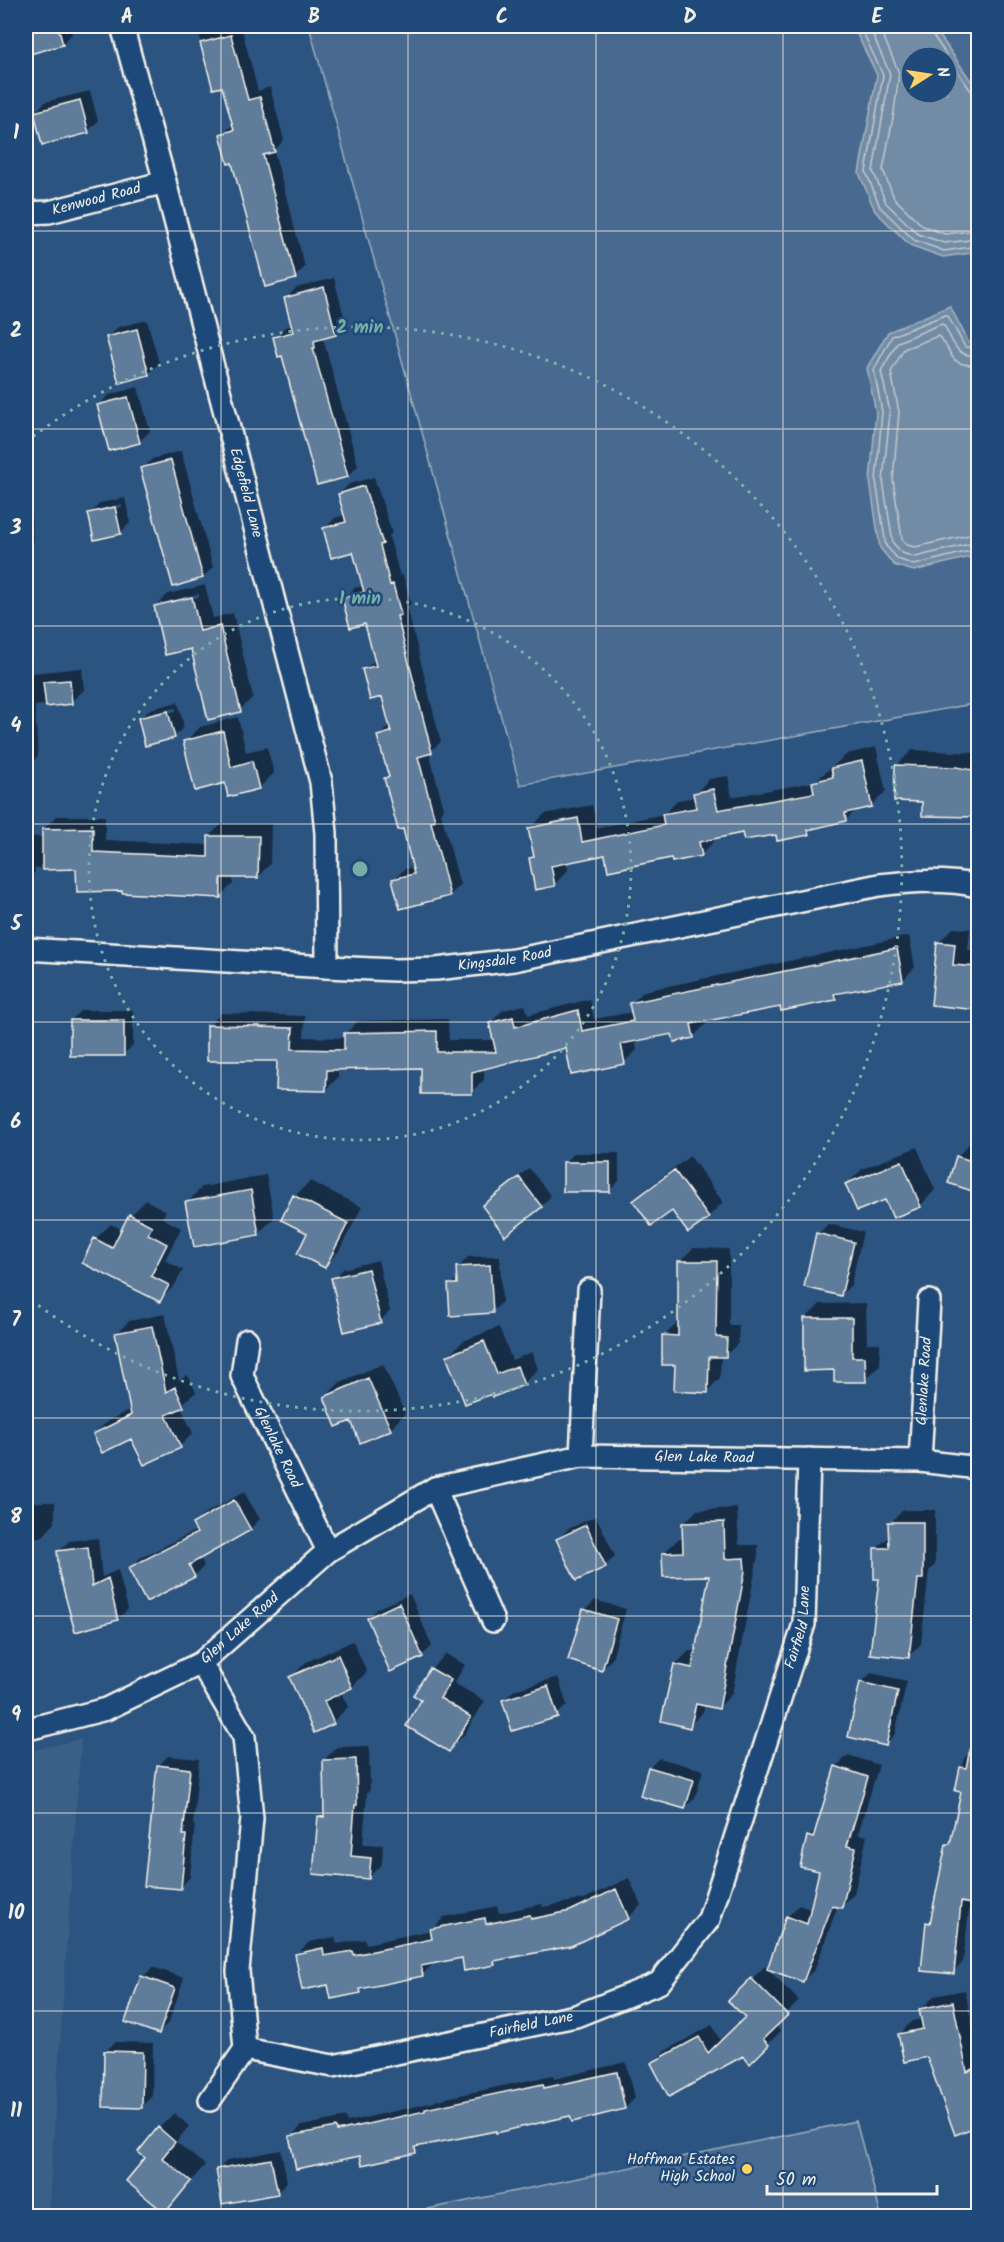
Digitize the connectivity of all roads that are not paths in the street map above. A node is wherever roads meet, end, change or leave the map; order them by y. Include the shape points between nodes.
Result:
1 (122, 26) edge
2 (165, 182) junction
3 (26, 213) edge
4 (978, 886) edge
5 (26, 949) edge
6 (327, 968) junction
7 (589, 1290) dead end
8 (929, 1301) dead end
9 (247, 1340) dead end
10 (581, 1456) junction
11 (809, 1459) junction
12 (920, 1461) junction
13 (978, 1468) edge
14 (435, 1488) junction
15 (328, 1551) junction
16 (493, 1621) dead end
17 (201, 1663) junction
18 (26, 1728) edge
19 (245, 2049) junction
20 (210, 2100) dead end

1 - 2 street, Edgefield Lane
2 - 3 street, Kenwood Road via 49,212
2 - 6 street, Edgefield Lane via 321,782 326,833
4 - 6 street, Kingsdale Road via 945,881 879,885 472,966
5 - 6 street, Kingsdale Road
7 - 10 street
8 - 12 street, Glenlake Road
9 - 15 street, Glenlake Road via 242,1376
10 - 11 street, Glen Lake Road
10 - 14 street, Glen Lake Road
11 - 12 street, Glen Lake Road
11 - 19 street, Fairfield Lane via 804,1624 709,1919 659,1983 576,2016 333,2066
12 - 13 street, Glen Lake Road
14 - 15 street, Glen Lake Road
14 - 16 street
15 - 17 street, Glen Lake Road
17 - 18 street, Glen Lake Road via 106,1709
17 - 19 street via 244,1737 252,1818 237,1971
19 - 20 street

